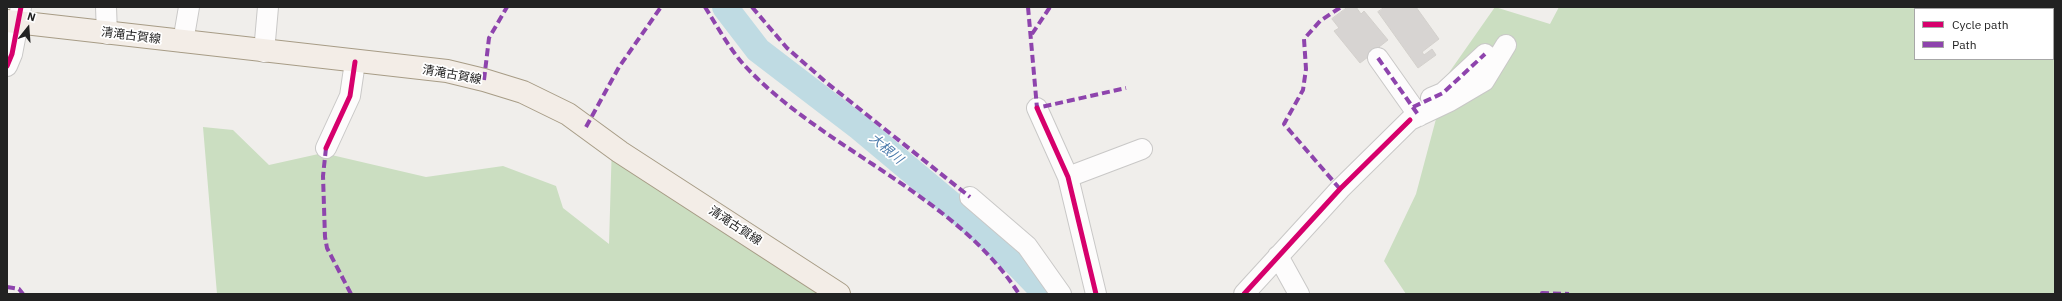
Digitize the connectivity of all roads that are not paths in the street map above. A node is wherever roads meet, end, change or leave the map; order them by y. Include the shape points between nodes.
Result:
1 (106, 7) edge
2 (189, 7) edge
3 (268, 7) edge
4 (16, 17) edge
5 (108, 34) junction
6 (183, 42) junction
7 (1506, 45) dead end
8 (264, 52) junction
9 (1485, 54) dead end
10 (1378, 58) dead end
11 (355, 62) junction
12 (7, 66) edge
13 (1038, 108) dead end
14 (1414, 114) junction
15 (326, 148) dead end
16 (1142, 150) dead end
17 (1068, 177) junction
18 (970, 197) dead end
19 (1278, 256) junction
20 (839, 294) edge
21 (1061, 294) edge
22 (1096, 294) edge
23 (1244, 294) edge
24 (1299, 294) edge

1 - 5 street
2 - 6 street
3 - 8 street
4 - 5 main road, 清滝古賀線
4 - 12 street
5 - 6 main road, 清滝古賀線
6 - 8 main road, 清滝古賀線
7 - 14 street via 1484,81 1450,101
8 - 11 main road, 清滝古賀線
9 - 14 street
10 - 14 street
11 - 15 street via 350,96
11 - 20 main road, 清滝古賀線 via 447,72 484,80 544,101 568,114 620,152
13 - 17 street
14 - 19 street
16 - 17 street
17 - 22 street
18 - 21 street via 1027,246
19 - 23 street
19 - 24 street

